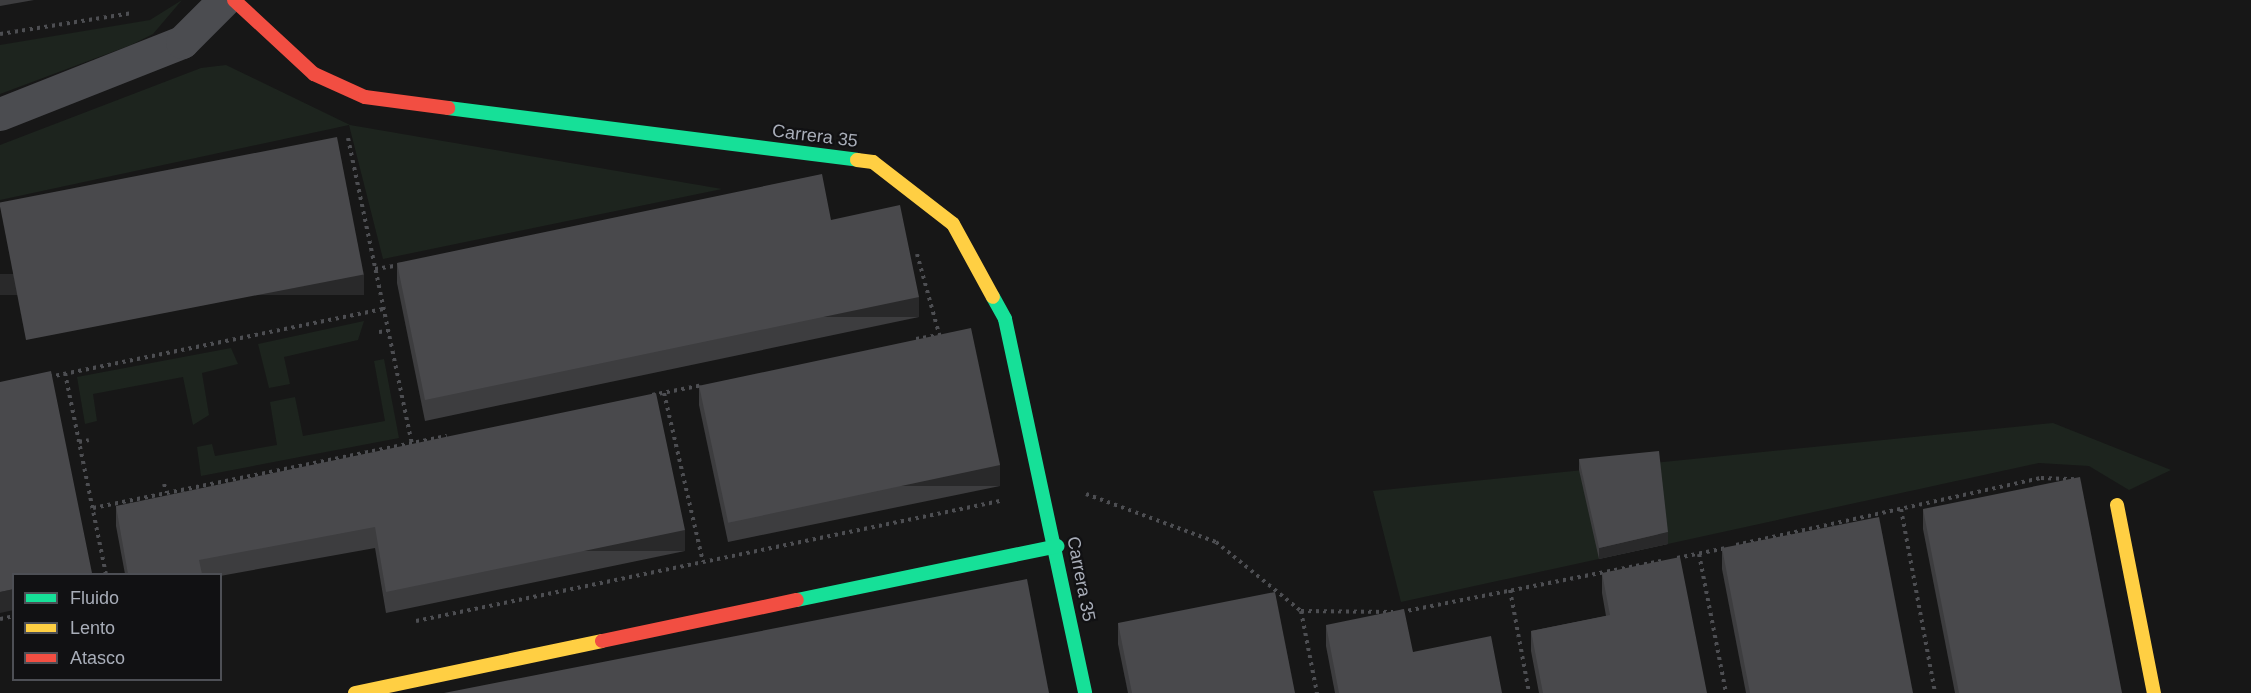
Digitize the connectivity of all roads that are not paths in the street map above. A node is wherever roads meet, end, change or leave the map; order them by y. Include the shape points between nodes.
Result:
1 (224, 0) edge
2 (234, 0) edge
3 (0, 114) edge
4 (2117, 505) road end
5 (1057, 546) junction
6 (356, 693) edge
7 (1086, 693) edge
8 (2154, 693) edge

1 - 3 street via 182,42
2 - 5 street, Carrera 35 via 314,74 365,97 873,162 952,224 1005,319
4 - 8 street
5 - 6 street
5 - 7 street, Carrera 35

